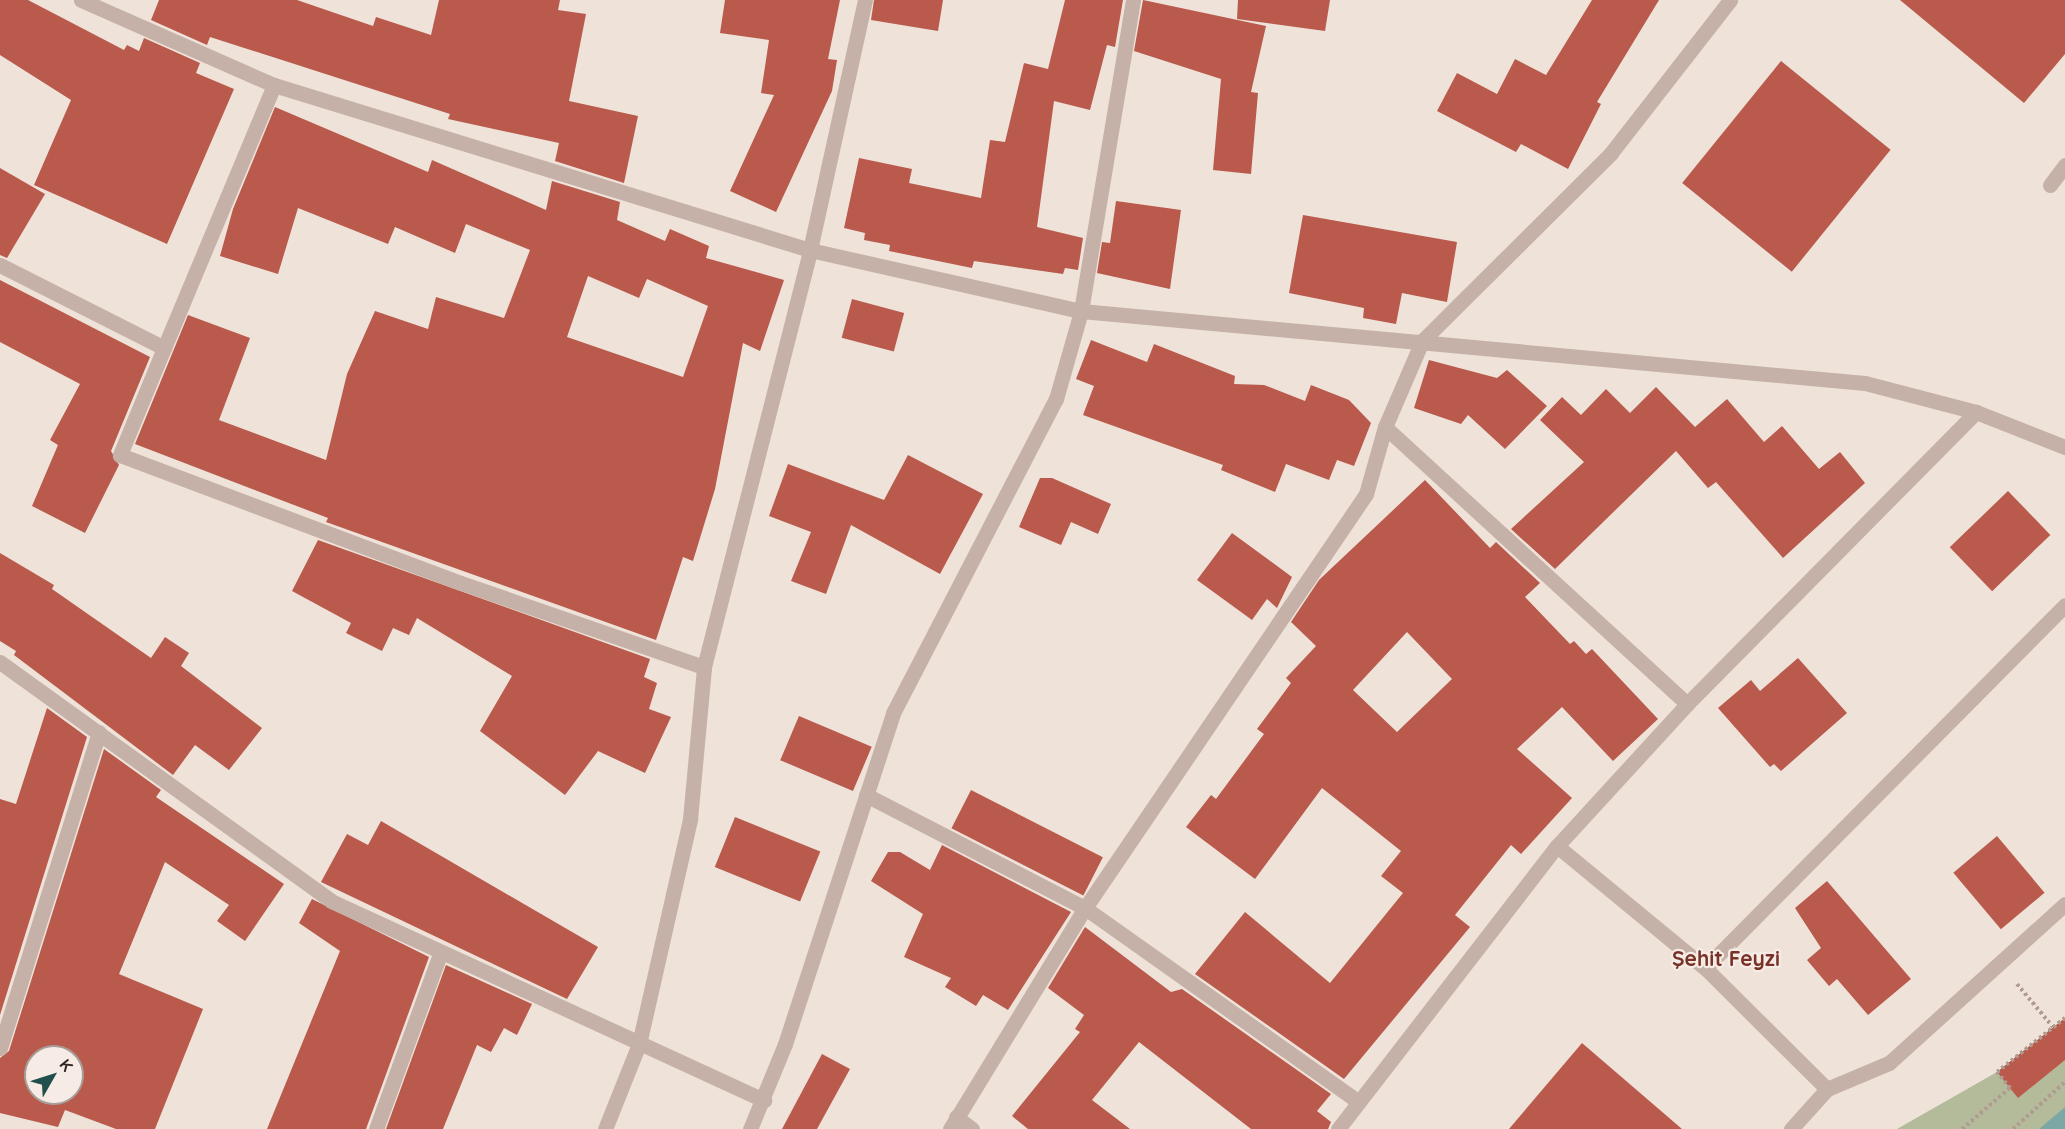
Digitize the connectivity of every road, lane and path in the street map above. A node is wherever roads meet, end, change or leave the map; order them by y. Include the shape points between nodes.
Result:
1 (81, 0) edge
2 (865, 0) edge
3 (1133, 0) edge
4 (1730, 0) edge
5 (274, 85) junction
6 (2065, 165) edge
7 (2050, 185) dead end
8 (810, 250) junction
9 (0, 265) edge
10 (1081, 311) junction
11 (1422, 341) junction
12 (164, 348) junction
13 (1976, 412) junction
14 (1385, 427) junction
15 (2065, 447) edge
16 (2065, 605) edge
17 (0, 662) edge
18 (704, 667) junction
19 (1686, 704) junction
20 (99, 732) junction
21 (866, 795) junction
22 (1557, 846) junction
23 (2065, 904) edge
24 (1084, 908) junction
25 (440, 954) junction
26 (1999, 963) junction
27 (1705, 968) junction
28 (2065, 1018) edge
29 (2053, 1027) junction
30 (639, 1044) junction
31 (0, 1048) edge
32 (2065, 1082) edge
33 (1827, 1089) junction
34 (764, 1100) junction
35 (1358, 1101) junction
36 (953, 1123) edge
37 (376, 1129) edge
38 (605, 1129) edge
39 (750, 1129) edge
40 (972, 1129) edge
41 (1338, 1129) edge
42 (1791, 1129) edge
43 (1962, 1129) edge
44 (2013, 1129) edge

1 - 5 street
2 - 8 street
3 - 10 street
4 - 11 street via 1611,153
5 - 8 street
5 - 12 street
6 - 7 street
8 - 10 street
8 - 18 street
9 - 12 street
10 - 11 street
10 - 21 street via 1056,399 893,713
11 - 13 street via 1865,383
11 - 14 street
12 - 18 street via 120,455 461,584
13 - 15 street
13 - 19 street
14 - 19 street
14 - 24 street via 1366,494
16 - 27 street
17 - 20 street
18 - 30 street via 690,819
19 - 22 street
20 - 25 street via 331,901
20 - 31 street
21 - 24 street
21 - 34 street
22 - 27 street
22 - 35 street
23 - 26 street
24 - 35 street
24 - 36 street
25 - 30 street
25 - 37 street
26 - 29 path
26 - 33 street via 1889,1063
27 - 33 street
28 - 29 path
29 - 43 path via 1997,1072 2010,1088
30 - 34 street
30 - 38 street
32 - 44 path
33 - 42 street
34 - 39 street
35 - 41 street
36 - 40 street

